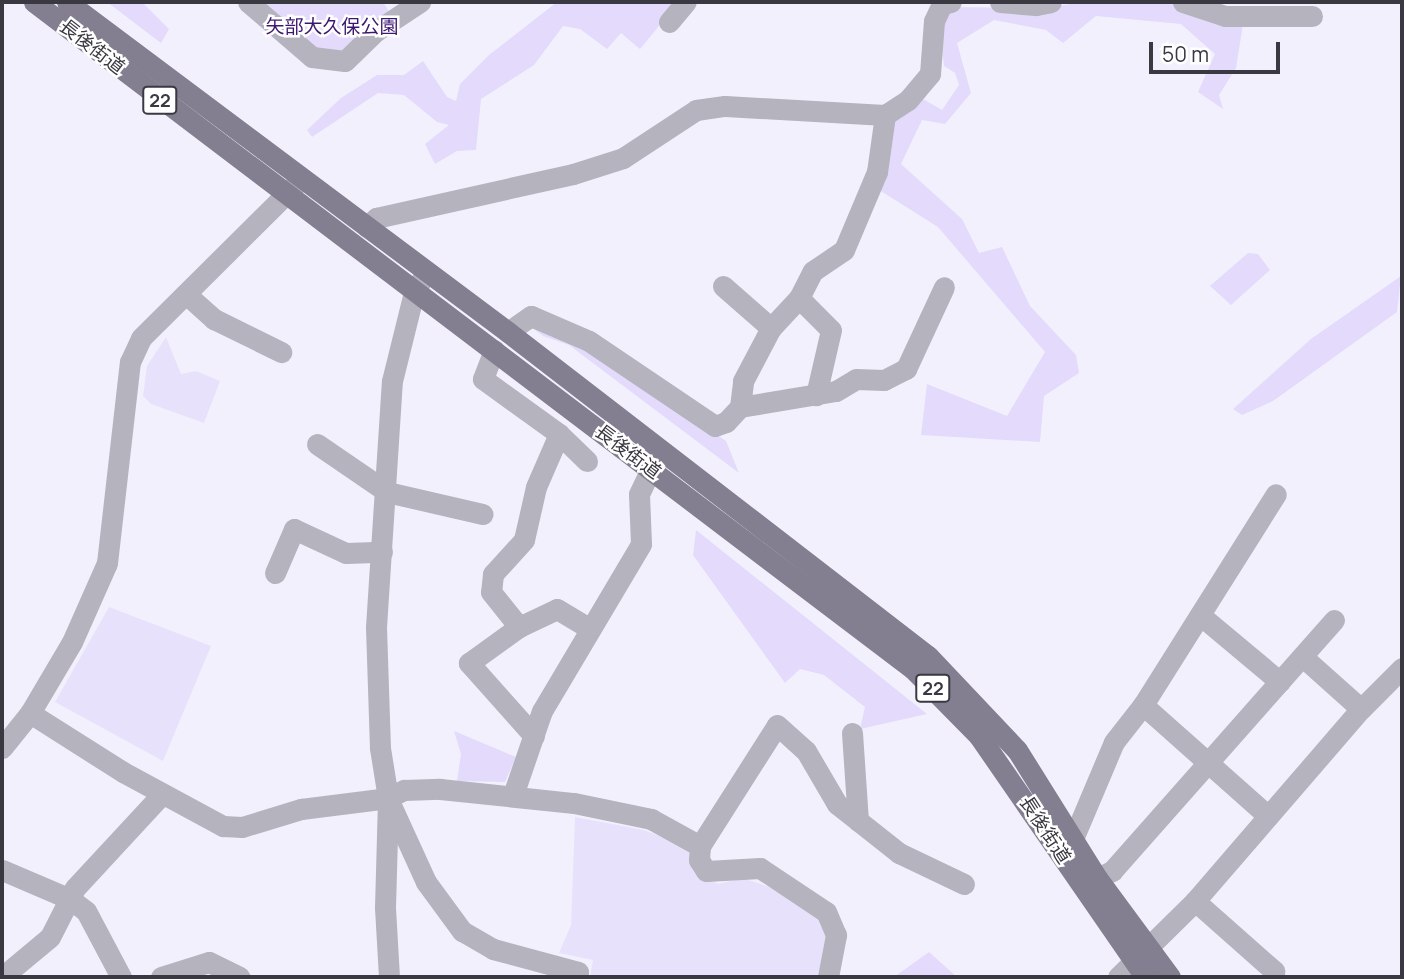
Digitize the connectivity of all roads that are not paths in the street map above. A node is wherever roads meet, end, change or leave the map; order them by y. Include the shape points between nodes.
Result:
1 (34, 2) edge
2 (66, 2) edge
3 (248, 2) edge
4 (420, 2) edge
5 (685, 2) edge
6 (951, 2) edge
7 (1000, 2) edge
8 (1051, 2) edge
9 (1184, 2) edge
10 (1312, 16) dead end
11 (669, 22) dead end
12 (885, 115) junction
13 (302, 177) junction
14 (289, 194) junction
15 (367, 227) junction
16 (426, 272) junction
17 (723, 286) dead end
18 (944, 287) dead end
19 (414, 292) junction
20 (186, 294) junction
21 (799, 298) junction
22 (771, 328) junction
23 (508, 332) junction
24 (494, 350) junction
25 (281, 352) dead end
26 (816, 395) junction
27 (740, 407) junction
28 (559, 434) junction
29 (317, 444) dead end
30 (654, 459) junction
31 (587, 461) dead end
32 (387, 492) junction
33 (1276, 494) dead end
34 (482, 514) dead end
35 (382, 552) junction
36 (275, 573) dead end
37 (1200, 615) junction
38 (1334, 620) dead end
39 (519, 627) junction
40 (589, 628) junction
41 (1304, 658) junction
42 (1402, 668) edge
43 (1279, 682) junction
44 (1394, 690) edge
45 (1143, 705) junction
46 (1360, 709) junction
47 (30, 713) junction
48 (852, 733) dead end
49 (534, 736) junction
50 (2, 748) edge
51 (1210, 762) junction
52 (162, 794) junction
53 (513, 795) junction
54 (388, 798) junction
55 (1268, 816) junction
56 (858, 821) junction
57 (1073, 839) junction
58 (700, 846) junction
59 (2, 870) edge
60 (1097, 878) junction
61 (964, 884) dead end
62 (70, 899) junction
63 (1195, 901) junction
64 (1142, 962) edge
65 (2, 977) edge
66 (121, 977) edge
67 (161, 977) edge
68 (240, 977) edge
69 (389, 977) edge
70 (577, 977) edge
71 (828, 977) edge
72 (1118, 977) edge
73 (1170, 977) edge
74 (1274, 977) edge

1 - 14 main road, 長後街道 / 22
2 - 13 main road, 長後街道 / 22
3 - 4 street via 312,57 345,61 376,31
5 - 11 street
6 - 12 street via 942,4 934,21 930,74 908,100
7 - 8 street
9 - 10 street via 1225,16
12 - 15 street via 725,106 696,110 622,158 573,174 376,218
12 - 21 street via 877,172 844,250 813,271
13 - 14 street
13 - 15 main road, 長後街道 / 22
14 - 19 main road, 長後街道 / 22
14 - 20 street
15 - 16 main road, 長後街道 / 22
16 - 19 street
16 - 23 main road, 長後街道 / 22
17 - 22 street
18 - 26 street via 906,369 884,380 856,379 836,391
19 - 24 main road, 長後街道 / 22
19 - 32 street via 391,381
20 - 25 street via 214,318
20 - 47 street via 141,338 131,362 107,564 87,616
21 - 22 street
21 - 26 street via 831,330
22 - 27 street via 743,381
23 - 27 street via 531,316 589,341 715,426
23 - 30 main road, 長後街道 / 22
24 - 28 street via 484,379
24 - 30 main road, 長後街道 / 22
26 - 27 street
28 - 31 street
28 - 39 street via 536,487 524,540 493,574 491,592
29 - 32 street
30 - 40 street via 639,494 641,544
30 - 57 main road, 長後街道 / 22 via 884,620 954,681 1017,750
30 - 64 main road, 長後街道 / 22 via 868,631 955,710
32 - 34 street
32 - 35 street
33 - 37 street
35 - 36 street via 346,553 295,529
35 - 54 street via 376,627 380,748
37 - 43 street
37 - 45 street
38 - 41 street
39 - 40 street via 557,609
39 - 49 street via 469,663
40 - 49 street via 542,711
41 - 43 street
41 - 46 street
42 - 44 street
43 - 51 street
44 - 46 street
45 - 51 street
45 - 57 street via 1114,742
46 - 55 street
47 - 50 street
47 - 52 street
48 - 56 street
49 - 53 street
51 - 55 street
51 - 60 street via 1112,871
52 - 54 street via 223,826 242,827 301,809
52 - 62 street via 75,887
53 - 54 street via 404,790
53 - 58 street via 651,819
54 - 69 street via 385,907
54 - 70 street via 426,882 462,931 493,949 578,972
55 - 63 street
56 - 58 street via 837,804 806,751 778,725
56 - 61 street via 899,853
57 - 60 main road, 長後街道 / 22
58 - 71 street via 699,860 706,871 760,868 826,912 836,934
59 - 62 street
60 - 64 main road, 長後街道 / 22
62 - 65 street via 50,937
62 - 66 street via 86,911
63 - 64 street
63 - 74 street via 1274,971
64 - 72 street
64 - 73 main road, 長後街道 / 22
67 - 68 street via 209,962

